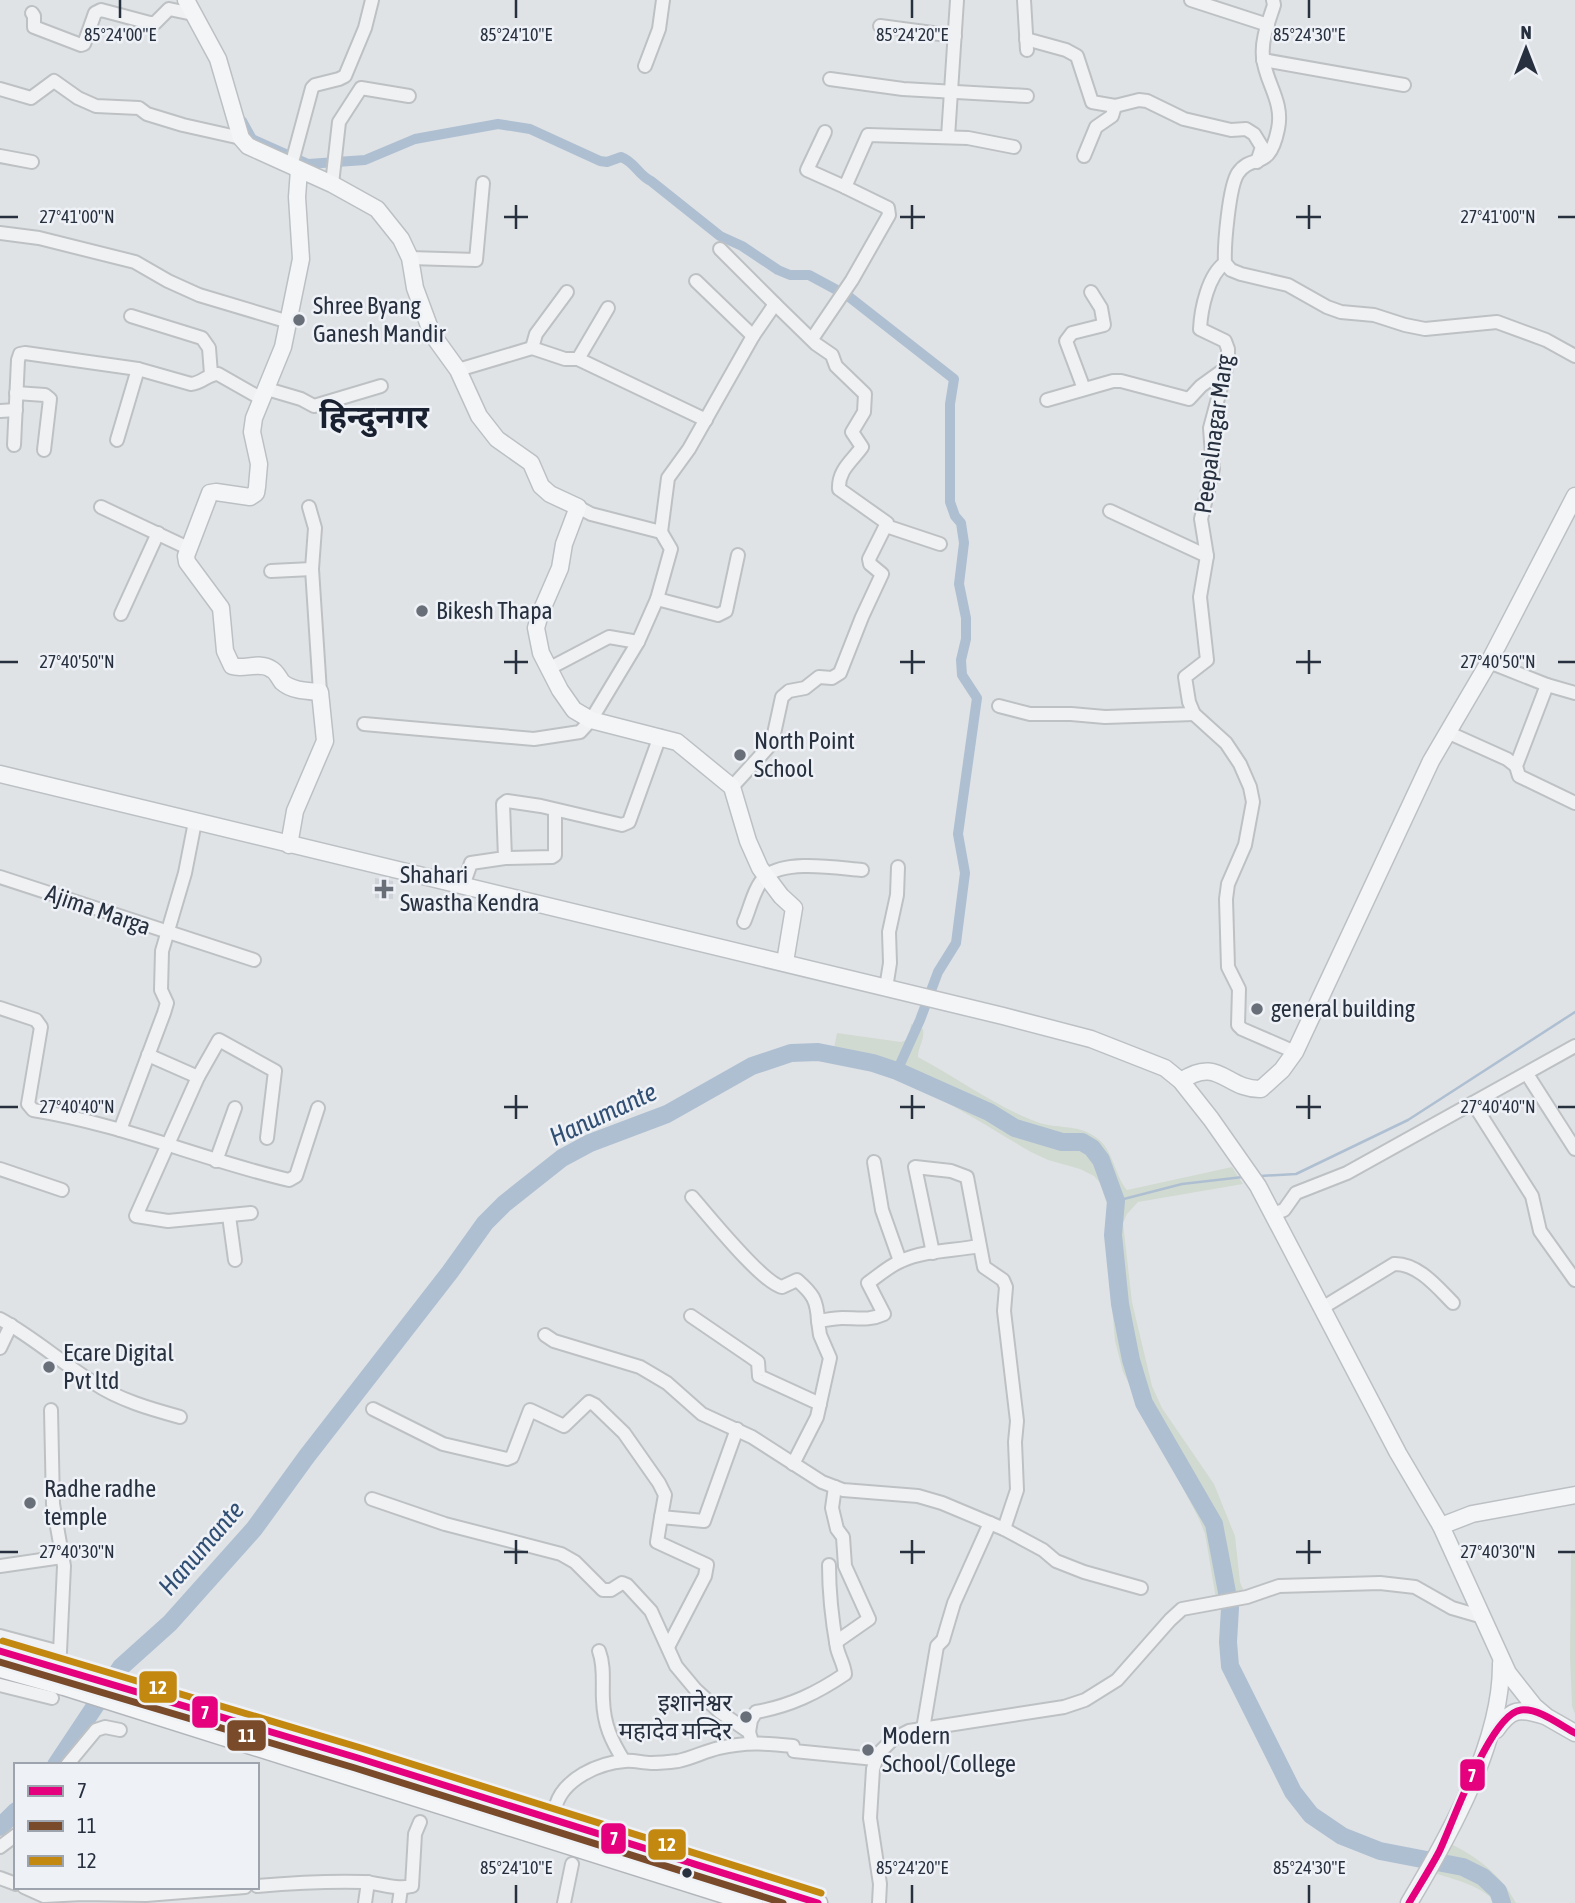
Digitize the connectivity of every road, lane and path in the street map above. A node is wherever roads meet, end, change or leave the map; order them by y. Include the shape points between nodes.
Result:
1 (372, 0) edge
2 (663, 0) edge
3 (957, 0) edge
4 (1024, 0) edge
5 (1191, 0) edge
6 (1275, 2) edge
7 (189, 7) edge
8 (32, 13) dead end
9 (1268, 25) junction
10 (880, 26) dead end
11 (955, 36) junction
12 (1263, 60) junction
13 (645, 66) dead end
14 (830, 79) dead end
15 (1404, 85) dead end
16 (0, 89) edge
17 (950, 91) junction
18 (410, 96) dead end
19 (1027, 96) dead end
20 (1115, 106) junction
21 (825, 132) dead end
22 (948, 137) junction
23 (241, 138) junction
24 (1014, 147) dead end
25 (0, 156) edge
26 (1084, 156) dead end
27 (32, 162) dead end
28 (1257, 162) junction
29 (295, 163) junction
30 (334, 171) junction
31 (483, 183) dead end
32 (845, 187) junction
33 (0, 233) edge
34 (720, 249) dead end
35 (410, 258) junction
36 (1225, 263) junction
37 (696, 281) dead end
38 (567, 292) dead end
39 (1091, 292) dead end
40 (775, 304) junction
41 (608, 309) dead end
42 (131, 316) dead end
43 (289, 322) junction
44 (753, 336) junction
45 (812, 339) junction
46 (532, 348) junction
47 (1575, 356) edge
48 (578, 359) junction
49 (1226, 368) junction
50 (138, 369) junction
51 (458, 370) junction
52 (211, 374) junction
53 (381, 386) dead end
54 (1084, 389) junction
55 (16, 393) junction
56 (264, 394) junction
57 (1047, 400) dead end
58 (16, 410) junction
59 (0, 411) edge
60 (706, 420) junction
61 (117, 440) dead end
62 (14, 445) dead end
63 (44, 450) dead end
64 (1575, 496) edge
65 (578, 506) junction
66 (101, 507) dead end
67 (309, 508) dead end
68 (1110, 511) dead end
69 (886, 526) junction
70 (661, 532) junction
71 (158, 533) junction
72 (940, 544) dead end
73 (188, 548) junction
74 (738, 555) dead end
75 (1208, 556) junction
76 (312, 569) junction
77 (271, 571) dead end
78 (657, 599) junction
79 (121, 614) dead end
80 (638, 642) junction
81 (1489, 662) junction
82 (550, 668) junction
83 (1547, 685) junction
84 (320, 692) junction
85 (1575, 692) edge
86 (999, 706) dead end
87 (1194, 713) junction
88 (591, 720) junction
89 (364, 724) dead end
90 (1447, 732) junction
91 (660, 736) junction
92 (1516, 766) junction
93 (0, 774) edge
94 (732, 787) junction
95 (1575, 803) edge
96 (555, 810) junction
97 (195, 822) junction
98 (289, 845) junction
99 (505, 858) junction
100 (898, 867) dead end
101 (862, 870) dead end
102 (766, 876) junction
103 (0, 877) edge
104 (463, 886) junction
105 (744, 922) dead end
106 (167, 933) junction
107 (254, 960) dead end
108 (785, 962) junction
109 (886, 988) junction
110 (0, 1008) edge
111 (1575, 1046) edge
112 (1296, 1052) junction
113 (148, 1055) junction
114 (1527, 1074) junction
115 (198, 1077) junction
116 (1181, 1081) junction
117 (1473, 1103) junction
118 (235, 1108) dead end
119 (318, 1108) dead end
120 (1569, 1129) edge
121 (120, 1130) junction
122 (267, 1138) dead end
123 (169, 1143) junction
124 (1575, 1149) edge
125 (216, 1161) junction
126 (874, 1162) dead end
127 (0, 1168) edge
128 (62, 1190) dead end
129 (692, 1197) dead end
130 (251, 1213) dead end
131 (1273, 1214) junction
132 (229, 1216) junction
133 (979, 1247) junction
134 (933, 1253) junction
135 (235, 1260) dead end
136 (900, 1261) junction
137 (1575, 1280) edge
138 (1453, 1303) dead end
139 (1322, 1308) junction
140 (691, 1317) dead end
141 (818, 1321) junction
142 (6, 1322) edge
143 (545, 1335) dead end
144 (1, 1343) edge
145 (820, 1404) junction
146 (373, 1409) dead end
147 (51, 1410) dead end
148 (180, 1417) dead end
149 (737, 1429) junction
150 (793, 1464) junction
151 (835, 1487) junction
152 (1575, 1495) edge
153 (372, 1499) dead end
154 (661, 1517) junction
155 (990, 1523) junction
156 (1441, 1526) junction
157 (1004, 1530) junction
158 (62, 1557) junction
159 (0, 1566) edge
160 (829, 1566) dead end
161 (1140, 1588) dead end
162 (1483, 1617) junction
163 (0, 1636) edge
164 (836, 1642) junction
165 (668, 1647) junction
166 (0, 1651) edge
167 (599, 1651) dead end
168 (1500, 1657) junction
169 (0, 1668) edge
170 (0, 1685) edge
171 (62, 1685) junction
172 (1527, 1699) junction
173 (142, 1701) junction
174 (1497, 1712) junction
175 (1548, 1717) junction
176 (923, 1729) junction
177 (120, 1730) dead end
178 (1575, 1733) edge
179 (751, 1737) junction
180 (1487, 1744) junction
181 (875, 1759) junction
182 (624, 1761) junction
183 (69, 1763) edge
184 (556, 1805) dead end
185 (420, 1822) dead end
186 (572, 1864) dead end
187 (368, 1882) junction
188 (259, 1886) edge
189 (401, 1888) junction
190 (26, 1889) edge
191 (228, 1889) edge
192 (43, 1899) edge
193 (146, 1899) edge
194 (365, 1903) edge
195 (399, 1903) edge
196 (564, 1903) edge
197 (753, 1903) edge
198 (818, 1903) edge
199 (879, 1903) edge
200 (1409, 1903) edge

1 - 29 street via 345,76 312,88
2 - 13 street via 659,29
3 - 11 street
4 - 20 street via 1027,45 1073,53 1092,102
5 - 9 street
6 - 9 street
7 - 8 street via 169,9 155,23 101,10 95,13 80,45 34,27
7 - 23 main road via 218,60
9 - 12 street
10 - 11 street
11 - 17 street
12 - 15 street
12 - 28 street via 1277,101 1279,124 1272,151
14 - 17 street
16 - 23 street via 31,98 54,81 96,106 139,108 183,125
17 - 19 street
17 - 22 street
18 - 30 street via 361,88 339,122
20 - 26 street via 1112,117 1096,127
20 - 28 street via 1139,100 1184,119 1231,130 1245,128 1262,147
21 - 32 street via 807,170
22 - 24 street
22 - 32 street via 869,135
23 - 29 main road via 248,146
25 - 27 street
28 - 36 street via 1236,176
29 - 30 main road
29 - 43 main road via 301,259
30 - 35 main road via 377,209
31 - 35 street via 476,260
32 - 45 street via 880,202 889,215
33 - 43 street via 135,262 199,295
34 - 40 street
35 - 51 main road via 415,288 432,334
36 - 47 street via 1241,274 1288,285 1341,312 1374,314 1425,329 1497,322
36 - 49 street, Peepalnagar Marg via 1209,289 1200,329 1225,341
37 - 44 street
38 - 46 street via 536,334
39 - 54 street via 1104,325 1072,333 1066,341
40 - 44 street
40 - 45 street
41 - 48 street
42 - 52 street via 202,338 209,348
43 - 56 main road
44 - 60 street
45 - 69 street via 865,394 864,412 852,432 861,449 847,463 839,489
46 - 48 street
46 - 51 street
48 - 60 street
49 - 54 street via 1189,399 1121,381
49 - 75 street, Peepalnagar Marg via 1210,428 1213,469 1200,519
50 - 52 street via 191,384
50 - 55 street via 25,353 18,360
50 - 61 street
51 - 65 main road via 491,432 531,463 550,494
52 - 56 street
53 - 56 street via 314,406 301,399
54 - 57 street
55 - 58 street
55 - 63 street via 45,395 50,400
56 - 73 main road via 252,432 259,464 256,493 250,497 210,493
58 - 59 street
58 - 62 street
60 - 70 street via 668,478
64 - 81 main road
65 - 70 street
65 - 82 main road via 536,628 541,653
66 - 71 street
67 - 76 street via 315,528
68 - 75 street
69 - 72 street
69 - 94 street via 869,559 882,574 840,673 819,677 806,688 782,696 772,743
70 - 78 street via 671,549
71 - 73 street
71 - 79 street
73 - 84 main road via 187,562 221,608 225,651 232,666 271,668 284,684
74 - 78 street via 722,614
75 - 87 street, Peepalnagar Marg via 1200,588 1207,660 1185,677
76 - 77 street
76 - 84 street
78 - 80 street
80 - 82 street via 609,637
80 - 88 street
81 - 83 street
81 - 90 main road
82 - 88 main road via 574,710
83 - 85 street
83 - 92 street
84 - 98 main road via 326,741 295,811
86 - 87 street via 1030,714 1105,717
87 - 112 street via 1226,743 1250,787 1245,845 1226,899 1228,967 1238,989 1238,1025
88 - 89 street via 580,732 534,739
88 - 91 main road
90 - 92 street
90 - 112 main road
91 - 94 main road via 690,751
91 - 96 street via 629,822 622,825
92 - 95 street via 1519,776
93 - 97 main road
94 - 102 main road via 748,841
96 - 99 street via 555,855
96 - 99 street via 517,802 503,804
97 - 98 main road
97 - 106 street, Ajima Marga
98 - 104 main road
99 - 104 street via 471,863
100 - 109 street
101 - 102 street via 796,866
102 - 105 street
102 - 108 main road via 795,911
103 - 106 street, Ajima Marga
104 - 108 main road
106 - 107 street
106 - 113 street via 161,990 167,1003
108 - 109 main road
109 - 116 main road via 1091,1039 1165,1068
110 - 121 street via 40,1023 28,1104 33,1110
111 - 114 street
112 - 116 main road via 1261,1089 1209,1071 1193,1072
113 - 115 street
113 - 121 street
114 - 117 street
114 - 120 street
115 - 122 street via 219,1040 275,1072
115 - 123 street
116 - 131 main road via 1242,1161
117 - 131 street via 1347,1173 1296,1193 1284,1210
117 - 137 street via 1532,1196 1540,1231
118 - 125 street
119 - 125 street via 296,1177 289,1180
120 - 124 street
121 - 123 street
123 - 125 street
123 - 132 street via 136,1216 168,1222
126 - 136 street via 882,1210
127 - 128 street
129 - 141 street via 774,1284 782,1287 797,1280 817,1303
130 - 132 street
131 - 139 main road
132 - 135 street
133 - 134 street
133 - 134 street via 967,1177 915,1167
133 - 157 street via 984,1267 1006,1287 1004,1311 1017,1421 1017,1490
134 - 136 street
136 - 141 street via 868,1283 884,1314
138 - 139 street via 1430,1280 1394,1264
139 - 156 main road
140 - 145 street via 758,1362 759,1376
141 - 145 street via 830,1358
142 - 144 street
142 - 148 street via 96,1385
143 - 149 street via 640,1367 667,1383 702,1414
145 - 150 street
146 - 154 street via 443,1444 507,1459 512,1457 530,1410 564,1426 589,1402 634,1444 659,1483 665,1495
147 - 158 street via 53,1504
149 - 150 street
149 - 154 street via 704,1521
150 - 151 street
151 - 155 street via 918,1496
151 - 164 street via 832,1508 843,1537 845,1566 869,1619
152 - 156 main road via 1472,1514
153 - 165 street via 445,1524 561,1554 603,1590 627,1585 650,1611
154 - 165 street via 657,1542 707,1565
155 - 157 street
155 - 176 street via 937,1646
156 - 162 main road
157 - 161 street via 1084,1572
158 - 159 street
158 - 163 street via 60,1652
160 - 164 street
162 - 168 main road
162 - 176 street via 1452,1608 1415,1587 1380,1583 1279,1586 1182,1609 1117,1680 1085,1700
164 - 179 street via 845,1674 797,1702 756,1712
165 - 179 street via 696,1689
166 - 171 highway
167 - 182 street via 607,1725
168 - 172 main road
168 - 174 main road
169 - 171 highway
170 - 171 street
171 - 173 highway
172 - 174 main road via 1507,1696
172 - 175 main road
173 - 197 highway via 590,1853
173 - 198 highway
174 - 180 main road
175 - 178 main road
175 - 180 main road via 1513,1712
176 - 181 street via 900,1735
177 - 183 street via 96,1730
179 - 181 street via 793,1746 794,1751
179 - 182 street via 696,1758
180 - 200 main road
181 - 199 street via 870,1818
182 - 184 street via 578,1776 561,1792
185 - 189 street via 412,1886
186 - 196 street
187 - 188 street
187 - 189 street
187 - 194 street
189 - 195 street
190 - 192 street
191 - 193 street
192 - 193 street via 72,1894

